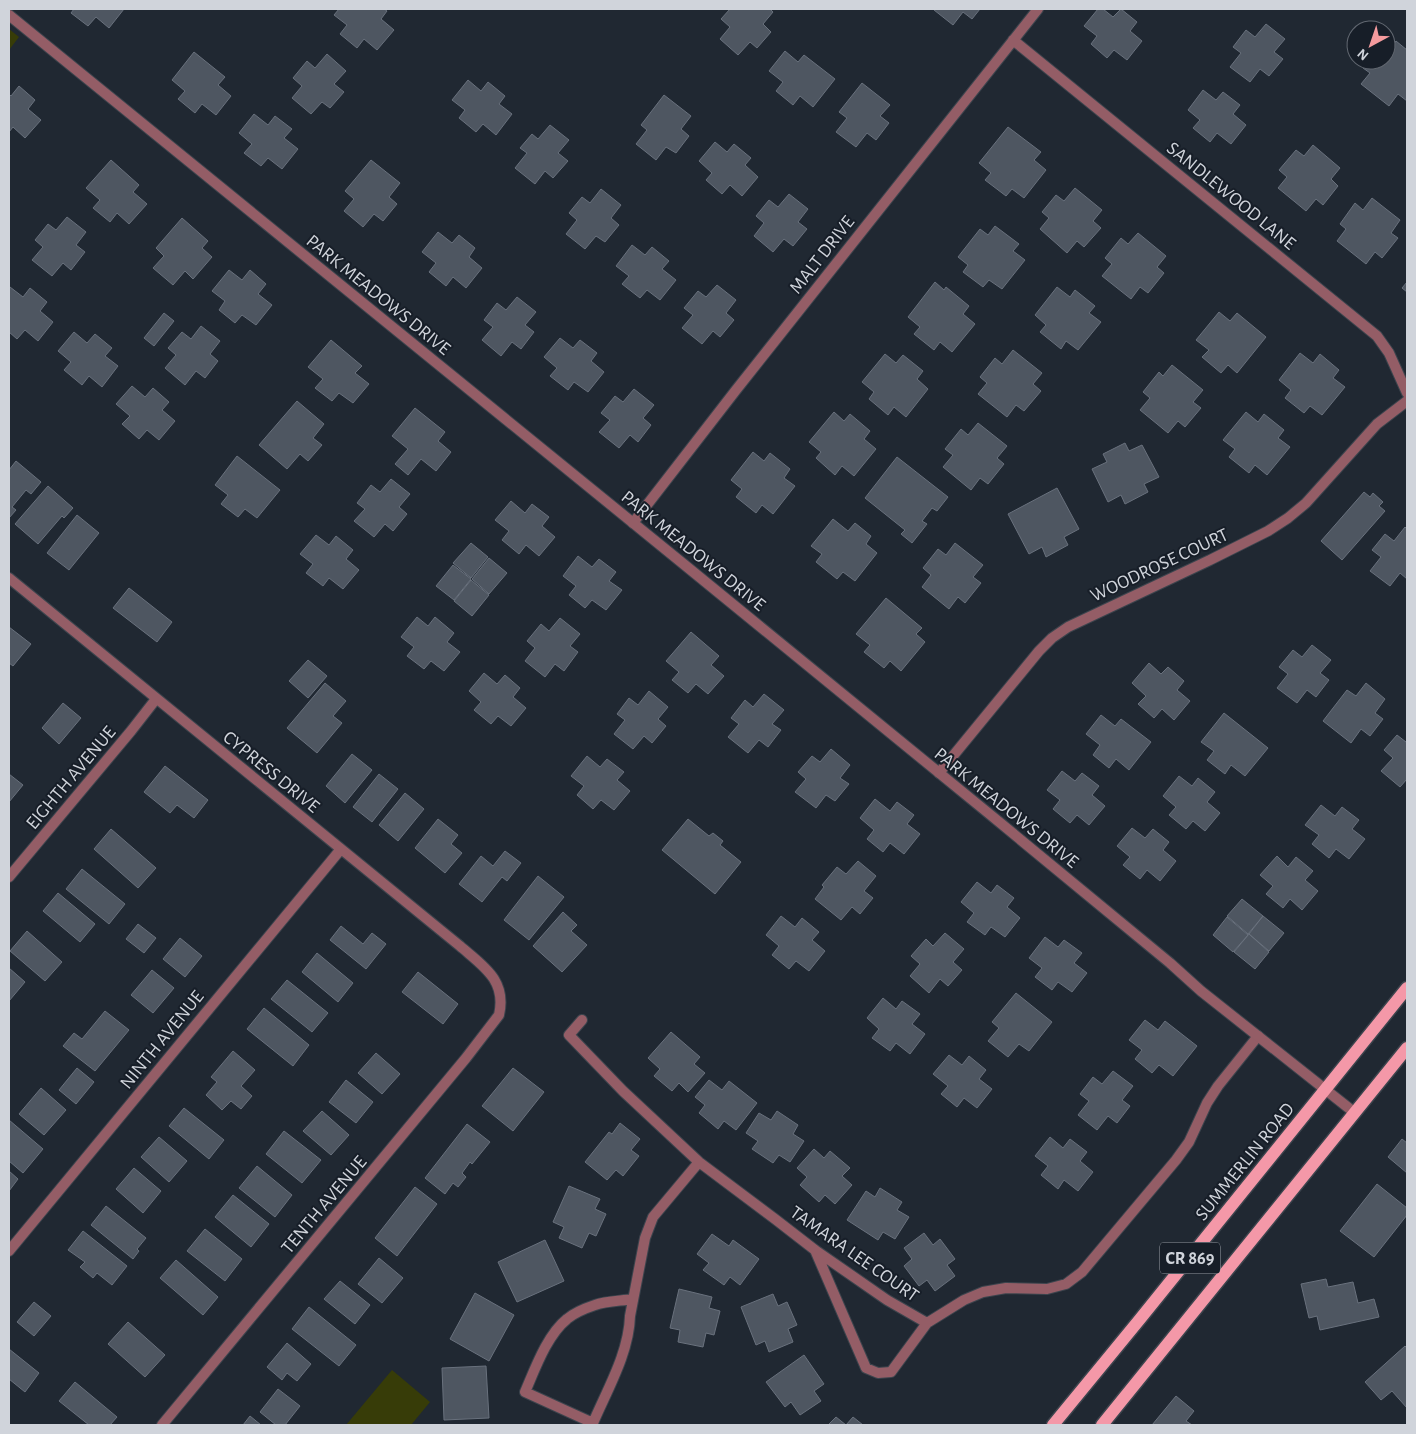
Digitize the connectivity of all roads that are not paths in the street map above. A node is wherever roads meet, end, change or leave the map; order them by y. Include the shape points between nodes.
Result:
1 (1038, 9) edge
2 (9, 15) edge
3 (1014, 40) junction
4 (1407, 393) edge
5 (1407, 401) edge
6 (633, 523) junction
7 (9, 578) edge
8 (156, 699) junction
9 (939, 773) junction
10 (341, 849) junction
11 (9, 877) edge
12 (1407, 988) edge
13 (502, 1000) joint
14 (582, 1020) dead end
15 (1258, 1036) junction
16 (1407, 1048) edge
17 (1326, 1089) junction
18 (1355, 1112) junction
19 (699, 1162) junction
20 (815, 1250) junction
21 (9, 1251) edge
22 (633, 1300) junction
23 (927, 1323) junction
24 (162, 1425) edge
25 (1053, 1425) edge
26 (1102, 1425) edge

1 - 3 street, MALT DRIVE
2 - 6 street, PARK MEADOWS DRIVE
3 - 4 street, SANDLEWOOD LANE via 1377,336 1389,352
3 - 6 street, MALT DRIVE
5 - 9 street, WOODROSE COURT via 1376,424 1306,504 1288,518 1210,560 1068,626 1052,638
6 - 9 street, PARK MEADOWS DRIVE
7 - 8 street, CYPRESS DRIVE
8 - 10 street, CYPRESS DRIVE
8 - 11 street, EIGHTH AVENUE
9 - 15 street, PARK MEADOWS DRIVE
10 - 13 street, CYPRESS DRIVE via 489,972 497,981
10 - 21 street, NINTH AVENUE
12 - 17 main road, SUMMERLIN ROAD / CR 869
13 - 24 street, TENTH AVENUE via 500,1015 466,1058
14 - 19 street, TAMARA LEE COURT via 569,1035
15 - 17 street, PARK MEADOWS DRIVE
15 - 23 street, TAMARA LEE COURT via 1218,1086 1176,1160 1082,1272 1066,1284 1046,1289 1006,1288 983,1292
16 - 18 main road, CR 869
17 - 18 street, PARK MEADOWS DRIVE
17 - 25 main road, SUMMERLIN ROAD / CR 869
18 - 26 main road, CR 869
19 - 20 street, TAMARA LEE COURT
19 - 22 street via 653,1217 645,1238
20 - 23 street, TAMARA LEE COURT via 887,1300
20 - 23 street via 866,1368 878,1373 891,1372
22 - 22 street via 626,1347 593,1424 524,1392 555,1332 569,1317 596,1304

